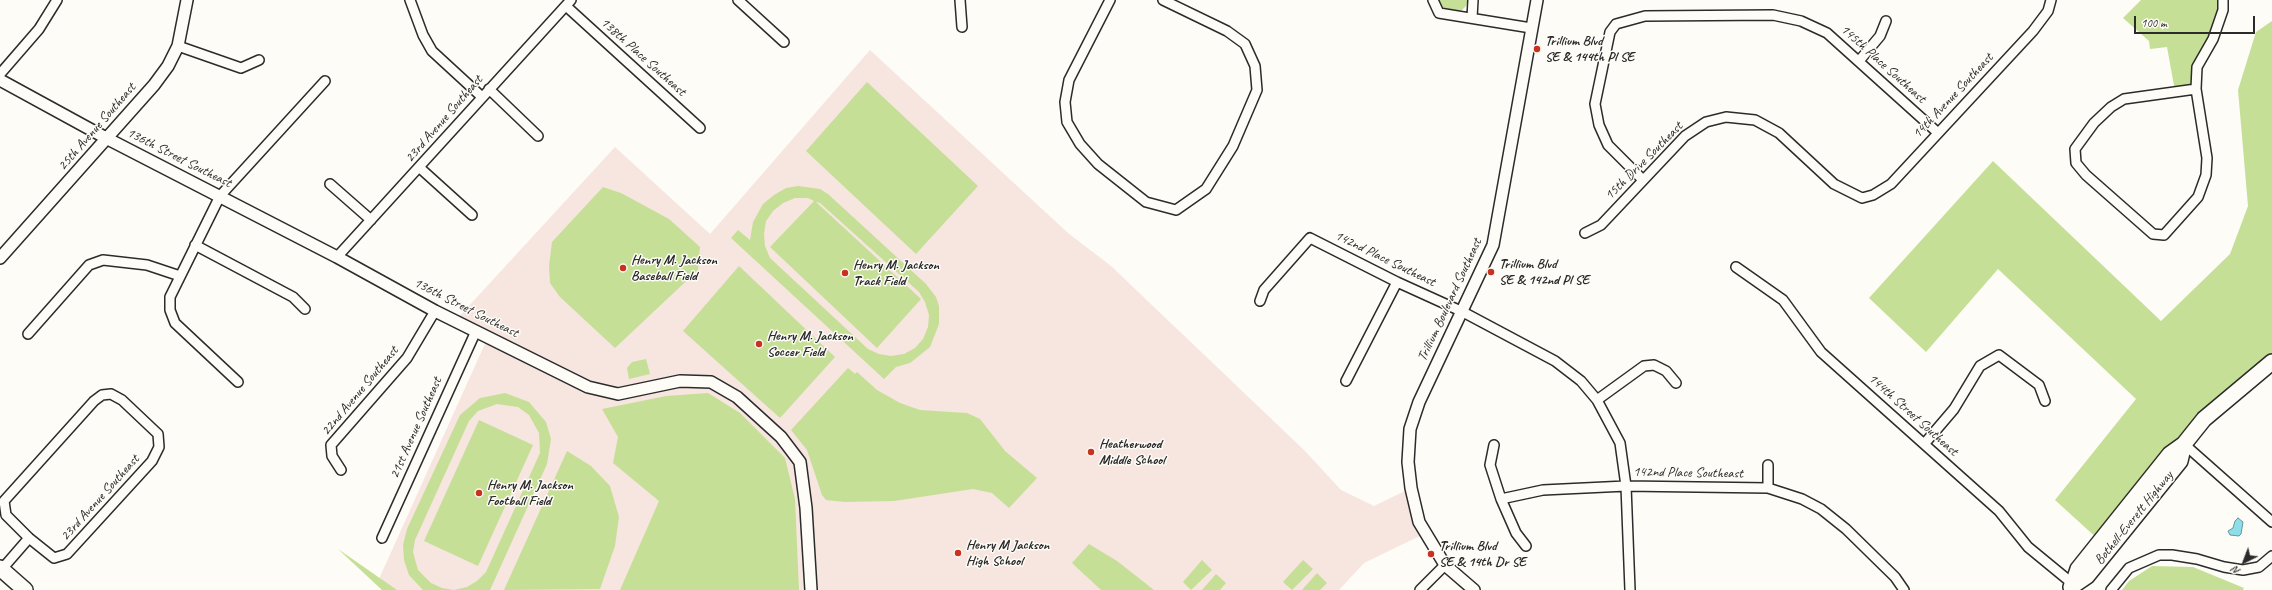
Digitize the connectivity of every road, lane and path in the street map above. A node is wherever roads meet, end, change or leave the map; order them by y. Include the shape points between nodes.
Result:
1 (58, 0) edge
2 (187, 0) edge
3 (410, 0) edge
4 (738, 0) edge
5 (960, 0) edge
6 (1110, 0) edge
7 (1163, 0) edge
8 (1432, 0) edge
9 (1473, 0) edge
10 (1537, 0) edge
11 (2051, 0) edge
12 (2223, 0) edge
13 (569, 3) edge
14 (1472, 18) junction
15 (1886, 21) dead end
16 (962, 27) dead end
17 (1531, 28) junction
18 (784, 42) dead end
19 (178, 46) junction
20 (259, 60) dead end
21 (1859, 61) junction
22 (0, 74) edge
23 (0, 80) edge
24 (325, 81) dead end
25 (489, 89) junction
26 (2196, 89) junction
27 (482, 97) junction
28 (700, 128) dead end
29 (1937, 132) junction
30 (538, 136) dead end
31 (108, 139) junction
32 (420, 168) junction
33 (1642, 179) junction
34 (330, 184) dead end
35 (220, 196) junction
36 (1862, 198) joint
37 (472, 215) dead end
38 (371, 220) junction
39 (1585, 233) dead end
40 (195, 245) junction
41 (337, 257) junction
42 (0, 258) edge
43 (1736, 267) dead end
44 (180, 276) junction
45 (1397, 282) junction
46 (1260, 301) dead end
47 (305, 309) dead end
48 (435, 310) junction
49 (1463, 312) junction
50 (476, 330) junction
51 (28, 334) dead end
52 (2271, 362) edge
53 (1346, 381) dead end
54 (238, 382) dead end
55 (1676, 383) dead end
56 (1597, 400) junction
57 (2045, 401) dead end
58 (1925, 443) junction
59 (2184, 444) junction
60 (1494, 445) dead end
61 (1768, 465) dead end
62 (341, 470) dead end
63 (1626, 486) junction
64 (1768, 488) junction
65 (1501, 499) junction
66 (2272, 522) edge
67 (29, 538) junction
68 (382, 538) dead end
69 (1526, 546) dead end
70 (2272, 556) edge
71 (1445, 565) junction
72 (1, 569) edge
73 (2071, 587) edge
74 (25, 590) edge
75 (811, 590) edge
76 (1420, 590) edge
77 (1474, 590) edge
78 (1630, 590) edge
79 (1904, 590) edge
80 (2111, 590) edge

1 - 22 street via 39,29
2 - 19 street, 25th Avenue Southeast
3 - 27 street via 432,51
4 - 18 street
5 - 16 street
6 - 7 street via 1069,80 1065,102 1067,122 1080,144 1098,164 1146,202 1176,210 1206,189 1233,146 1257,90 1255,66 1245,44 1227,31
8 - 14 street via 1439,13
9 - 14 street
10 - 17 street, Trillium Boulevard Southeast
11 - 29 street, 14th Avenue Southeast via 2048,11 2033,31
12 - 26 street via 2223,10 2213,39 2197,68
13 - 25 street, 23rd Avenue Southeast
13 - 28 street, 138th Place Southeast
14 - 17 street
15 - 21 street via 1880,36
17 - 49 street, Trillium Boulevard Southeast via 1493,245
19 - 20 street via 241,68
19 - 31 street, 25th Avenue Southeast via 154,85
21 - 29 street, 145th Place Southeast
21 - 33 street, 145th Place Southeast via 1827,33 1802,21 1773,15 1645,16 1616,24 1607,43 1595,104 1599,126 1608,145
23 - 31 street, 136th Street Southeast
24 - 35 street
25 - 27 street, 23rd Avenue Southeast
25 - 30 street
26 - 26 street via 2208,158 2206,175 2198,197 2164,235 2153,234 2076,164 2074,149 2094,123 2124,99
27 - 32 street, 23rd Avenue Southeast
29 - 36 street, 14th Avenue Southeast via 1891,184 1873,195
31 - 35 street, 136th Street Southeast
31 - 42 street, 25th Avenue Southeast
32 - 37 street
32 - 38 street, 23rd Avenue Southeast
33 - 36 street, 15th Drive Southeast via 1685,136 1706,122 1726,117 1756,120 1779,133 1834,184
33 - 39 street, 15th Drive Southeast via 1601,225
34 - 38 street
35 - 40 street
35 - 41 street, 136th Street Southeast
38 - 41 street, 23rd Avenue Southeast
40 - 44 street
40 - 47 street via 293,297
41 - 48 street, 136th Street Southeast
43 - 58 street, 144th Street Southeast via 1783,300 1821,352
44 - 51 street via 147,265 103,260 89,265
44 - 54 street via 170,297 170,310 175,323
45 - 46 street, 142nd Place Southeast via 1310,238 1264,290
45 - 49 street, 142nd Place Southeast
45 - 53 street
48 - 50 street, 136th Street Southeast
48 - 62 street, 22nd Avenue Southeast via 407,358 331,444 332,456
49 - 56 street, 142nd Place Southeast via 1555,361 1581,381
49 - 71 street, Trillium Boulevard Southeast via 1418,402 1410,429 1408,462 1419,522
50 - 68 street, 21st Avenue Southeast
50 - 75 street, 136th Street Southeast via 588,387 618,394 680,381 711,382 738,397 781,436 800,462 806,508
52 - 59 main road, Bothell-Everett Highway via 2204,419
55 - 56 street via 1666,371 1654,365 1644,366
56 - 63 street, 142nd Place Southeast via 1620,443
57 - 58 street via 2039,385 1999,355 1980,366 1954,409
58 - 73 street, 144th Street Southeast via 1999,511 2028,547
59 - 66 street
59 - 73 main road, Bothell-Everett Highway via 2170,454 2078,569
60 - 65 street via 1490,466
61 - 64 street
63 - 64 street, 142nd Place Southeast
63 - 65 street via 1543,490
63 - 78 street
64 - 79 street, 142nd Place Southeast via 1802,499 1821,509 1846,529 1895,577
65 - 69 street via 1516,533
67 - 67 street, 23rd Avenue Southeast via 6,515 4,501 94,401 102,395 111,394 122,400 158,434 159,447 152,461 67,554 54,558
67 - 72 street
70 - 80 street via 2259,567 2243,570 2197,558 2159,556 2129,568
71 - 76 street
71 - 77 street, Trillium Boulevard Southeast
72 - 74 main road

